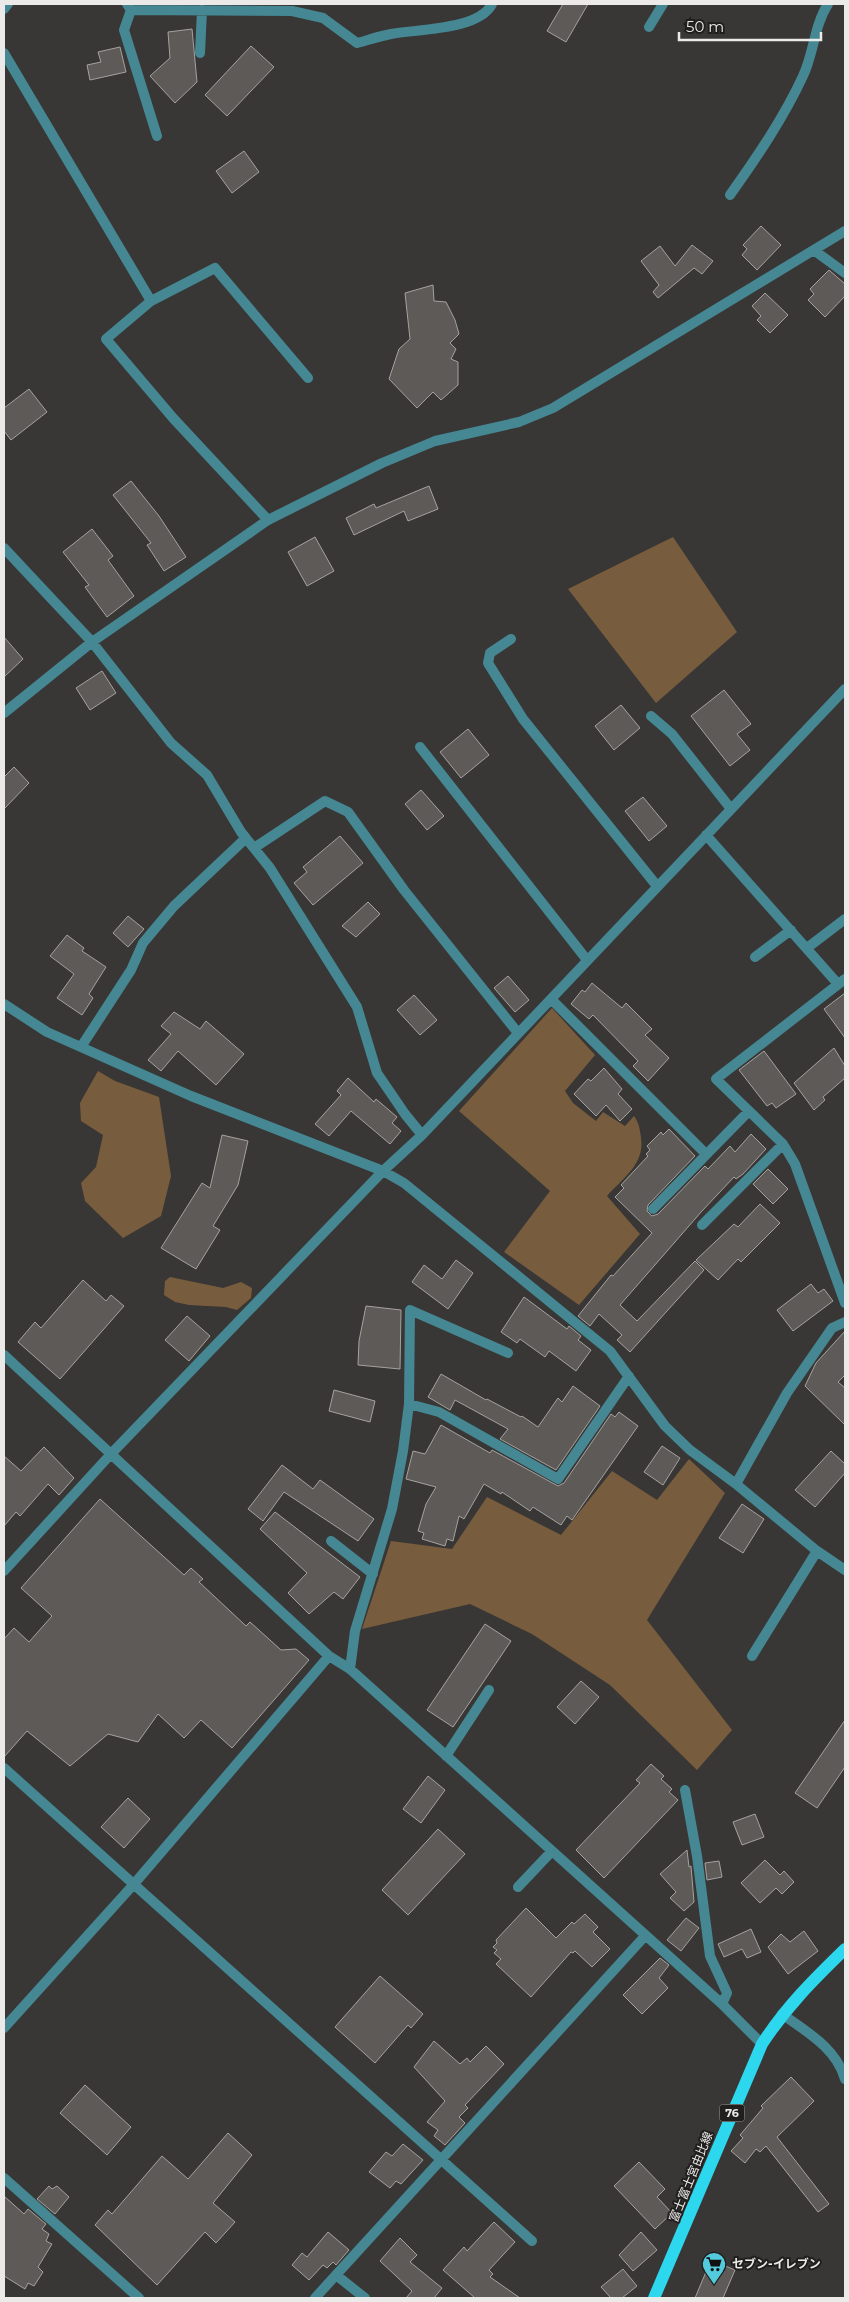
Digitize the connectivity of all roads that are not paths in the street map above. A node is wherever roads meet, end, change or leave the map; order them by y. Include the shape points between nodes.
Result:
1 (8, 4) edge
2 (492, 4) edge
3 (663, 4) edge
4 (828, 4) edge
5 (129, 7) edge
6 (259, 7) edge
7 (4, 9) edge
8 (202, 10) junction
9 (649, 27) dead end
10 (200, 53) dead end
11 (4, 54) edge
12 (157, 136) dead end
13 (730, 195) dead end
14 (845, 231) edge
15 (815, 251) junction
16 (845, 273) edge
17 (152, 301) junction
18 (308, 378) dead end
19 (268, 520) junction
20 (4, 548) edge
21 (512, 639) dead end
22 (92, 642) junction
23 (845, 689) edge
24 (4, 713) edge
25 (651, 716) dead end
26 (420, 747) dead end
27 (731, 809) junction
28 (706, 835) junction
29 (246, 838) junction
30 (254, 848) junction
31 (657, 886) junction
32 (845, 919) edge
33 (791, 930) junction
34 (807, 948) junction
35 (755, 957) dead end
36 (587, 960) junction
37 (842, 981) edge
38 (551, 999) junction
39 (4, 1004) edge
40 (518, 1033) junction
41 (80, 1047) junction
42 (748, 1112) junction
43 (422, 1135) junction
44 (783, 1144) junction
45 (706, 1154) junction
46 (382, 1171) junction
47 (653, 1209) dead end
48 (702, 1225) dead end
49 (845, 1272) edge
50 (836, 1279) junction
51 (845, 1303) edge
52 (845, 1322) edge
53 (508, 1352) dead end
54 (4, 1355) edge
55 (628, 1376) junction
56 (409, 1404) junction
57 (110, 1455) junction
58 (736, 1484) junction
59 (331, 1541) dead end
60 (817, 1551) junction
61 (845, 1570) edge
62 (4, 1571) edge
63 (373, 1574) junction
64 (330, 1656) junction
65 (752, 1656) dead end
66 (350, 1669) junction
67 (489, 1690) dead end
68 (446, 1756) junction
69 (4, 1768) edge
70 (685, 1790) dead end
71 (552, 1851) junction
72 (134, 1884) junction
73 (518, 1887) dead end
74 (645, 1936) junction
75 (845, 1950) edge
76 (722, 2004) junction
77 (782, 2014) junction
78 (4, 2028) edge
79 (762, 2044) junction
80 (845, 2080) edge
81 (440, 2161) junction
82 (4, 2178) edge
83 (532, 2241) dead end
84 (336, 2275) junction
85 (139, 2298) edge
86 (315, 2298) edge
87 (366, 2298) edge
88 (654, 2298) edge

1 - 7 street
2 - 6 street via 480,17 459,24 390,34 357,43 323,18
3 - 9 street
4 - 13 street via 821,15 804,75 767,142
5 - 8 street
5 - 12 street via 124,30
6 - 8 street
8 - 10 street
11 - 17 street
14 - 15 street
15 - 16 street
15 - 19 street via 553,408 519,422 435,442 382,463
17 - 18 street via 215,268
17 - 19 street via 106,339 173,418
19 - 22 street
20 - 22 street
21 - 31 street via 490,653 488,664 522,718
22 - 24 street
22 - 29 street via 171,743 207,775
23 - 27 street
25 - 27 street via 672,734
26 - 36 street
27 - 28 street
28 - 31 street
28 - 33 street
29 - 30 street
29 - 41 street via 174,906 143,943 132,970
30 - 40 street via 326,801 348,812 404,890
30 - 43 street via 270,868 357,1007 377,1073
31 - 36 street
32 - 34 street
33 - 34 street
33 - 35 street
34 - 37 street
36 - 38 street
37 - 42 street via 716,1079
38 - 40 street
38 - 45 street
39 - 41 street via 47,1032
40 - 43 street
41 - 46 street via 190,1096
42 - 44 street
42 - 45 street
43 - 46 street
44 - 48 street
44 - 50 street via 795,1164
45 - 47 street
46 - 55 street via 404,1182 610,1351
46 - 57 street
49 - 50 street
50 - 51 street
52 - 58 street via 832,1328 793,1385
53 - 56 street via 410,1310
54 - 57 street
55 - 56 street via 558,1479 439,1412
55 - 58 street via 665,1426 690,1450
56 - 63 street via 392,1509
57 - 62 street
57 - 64 street
58 - 60 street
59 - 63 street
60 - 61 street
60 - 65 street
63 - 66 street via 355,1631
64 - 66 street
64 - 72 street
66 - 68 street
67 - 68 street
68 - 71 street
69 - 72 street
70 - 76 street via 710,1956 727,1993
71 - 73 street
71 - 74 street
72 - 78 street
72 - 81 street
74 - 76 street
74 - 81 street
75 - 77 main road, 富士富士宮由比線 / 76
76 - 79 street
77 - 79 main road, 富士富士宮由比線 / 76
77 - 80 street via 821,2042 834,2056
79 - 88 main road, 富士富士宮由比線 / 76
81 - 83 street
81 - 84 street
82 - 85 street
84 - 86 street
84 - 87 street

